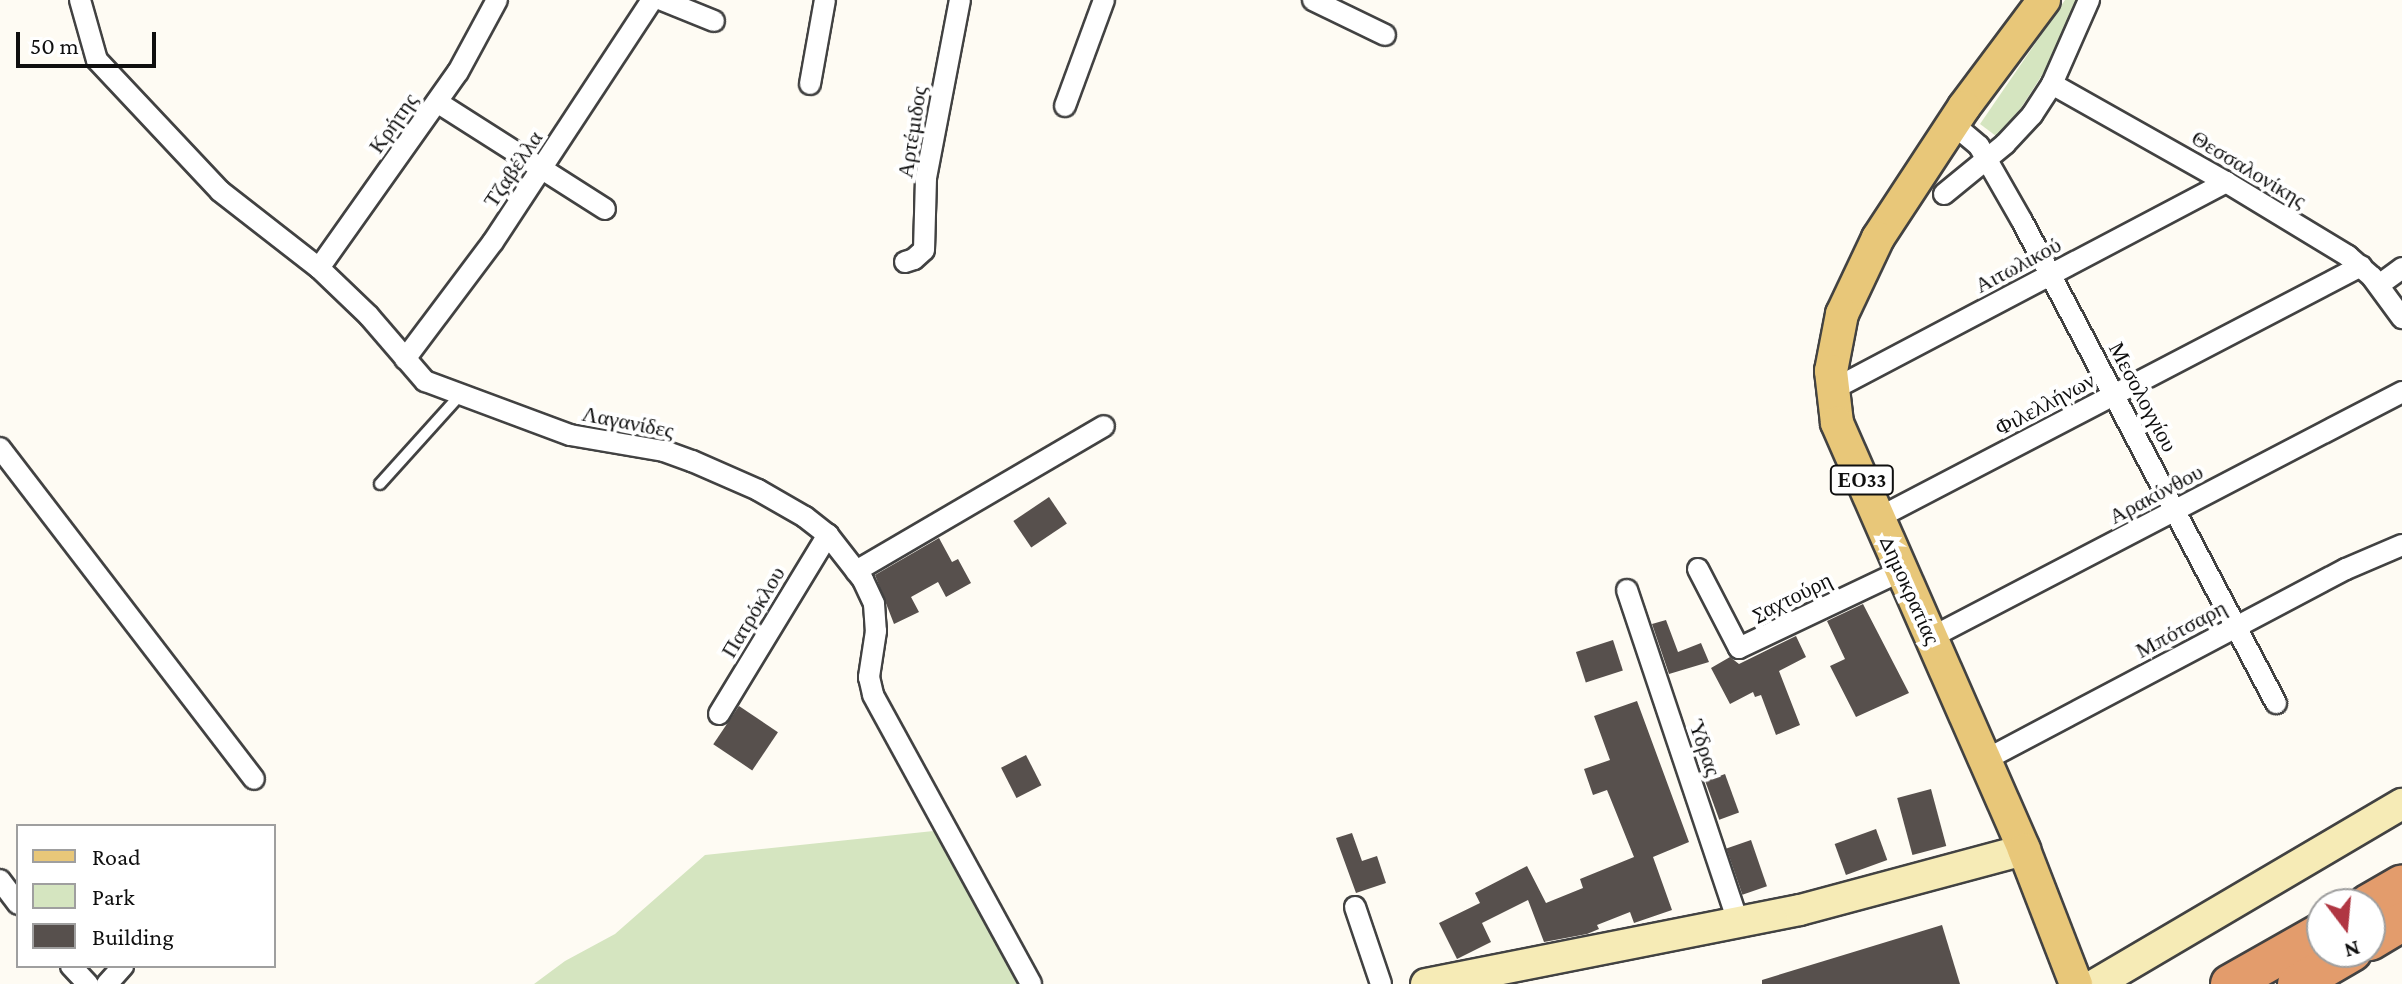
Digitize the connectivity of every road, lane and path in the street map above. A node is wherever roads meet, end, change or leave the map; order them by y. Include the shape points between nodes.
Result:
1 (80, 0) edge
2 (497, 0) edge
3 (825, 0) edge
4 (960, 0) edge
5 (1104, 0) edge
6 (1313, 0) edge
7 (2044, 0) edge
8 (2089, 0) edge
9 (651, 1) edge
10 (714, 21) dead end
11 (1385, 35) dead end
12 (810, 84) dead end
13 (2052, 84) junction
14 (437, 102) junction
15 (1065, 106) dead end
16 (1953, 124) junction
17 (1987, 160) junction
18 (542, 169) junction
19 (2226, 182) junction
20 (1944, 194) dead end
21 (605, 209) dead end
22 (905, 262) dead end
23 (2361, 266) junction
24 (319, 268) junction
25 (2402, 268) edge
26 (2051, 276) junction
27 (2379, 285) junction
28 (2402, 318) edge
29 (405, 359) junction
30 (1832, 390) junction
31 (2402, 392) edge
32 (460, 395) junction
33 (2115, 395) junction
34 (1104, 426) dead end
35 (0, 448) edge
36 (380, 484) dead end
37 (2176, 512) junction
38 (1878, 518) junction
39 (828, 535) junction
40 (2402, 545) edge
41 (1698, 569) dead end
42 (856, 571) junction
43 (1901, 571) junction
44 (1627, 590) dead end
45 (2237, 627) junction
46 (1932, 637) junction
47 (2276, 703) dead end
48 (719, 714) dead end
49 (1985, 760) junction
50 (254, 779) dead end
51 (2402, 804) edge
52 (2024, 850) junction
53 (0, 880) edge
54 (16, 901) edge
55 (1355, 907) dead end
56 (1738, 921) junction
57 (2306, 941) edge
58 (73, 968) edge
59 (121, 968) edge
60 (2324, 968) edge
61 (88, 984) edge
62 (107, 984) edge
63 (1031, 984) edge
64 (1381, 984) edge
65 (1426, 984) edge
66 (2076, 984) edge
67 (2096, 984) edge
68 (2230, 984) edge
69 (2297, 984) edge

1 - 24 street, Λαγανίδες via 97,60 220,191
2 - 14 street, Κρήτης via 477,42
3 - 12 street
4 - 22 street, Αρτέμιδος via 926,178 924,250
5 - 15 street
6 - 11 street
7 - 16 main road, Δημοκρατίας / ΕΟ33
8 - 13 street
9 - 10 street
9 - 18 street, Τζαβέλλα
13 - 17 street via 2026,121
13 - 19 street, Θεσσαλονίκης
14 - 18 street
14 - 24 street, Κρήτης
16 - 17 street, Μεσολογγίου via 1972,137
16 - 30 main road, Δημοκρατίας / ΕΟ33 via 1857,277 1834,343
17 - 20 street
17 - 26 street, Μεσολογγίου
18 - 21 street
18 - 29 street, Τζαβέλλα
19 - 23 street, Θεσσαλονίκης
19 - 26 street, Αιτωλικού
23 - 27 street, Θεσσαλονίκης
23 - 33 street, Φιλελλήνων
24 - 29 street, Λαγανίδες
25 - 27 street
26 - 30 street, Αιτωλικού
26 - 33 street, Μεσολογγίου
27 - 28 street, Θεσσαλονίκης
29 - 32 street, Λαγανίδες via 425,381
30 - 38 main road, Δημοκρατίας / ΕΟ33 via 1837,423
31 - 37 street, Αρακύνθου
32 - 36 lane
32 - 39 street, Λαγανίδες via 570,435 692,461 758,490
33 - 37 street, Μεσολογγίου
33 - 38 street, Φιλελλήνων
34 - 42 street
35 - 50 street
37 - 45 street, Μεσολογγίου
37 - 46 street, Αρακύνθου
38 - 43 main road, Δημοκρατίας / ΕΟ33
39 - 42 street, Λαγανίδες
39 - 48 street, Πατρόκλου
40 - 45 street, Μπότσαρη
41 - 43 street, Σαχτούρη via 1739,648
42 - 63 street, Λαγανίδες via 876,612 869,669 873,695
43 - 46 main road, Δημοκρατίας / ΕΟ33
44 - 56 street, Ύδρας
45 - 47 street, Μεσολογγίου
45 - 49 street, Μπότσαρη
46 - 49 main road, Δημοκρατίας / ΕΟ33
49 - 52 main road, Δημοκρατίας / ΕΟ33
51 - 67 street
52 - 56 street via 1855,897
52 - 66 main road, Δημοκρατίας / ΕΟ33
53 - 54 street
55 - 64 street
56 - 65 street
57 - 68 highway
58 - 61 street
59 - 62 street
60 - 69 highway

